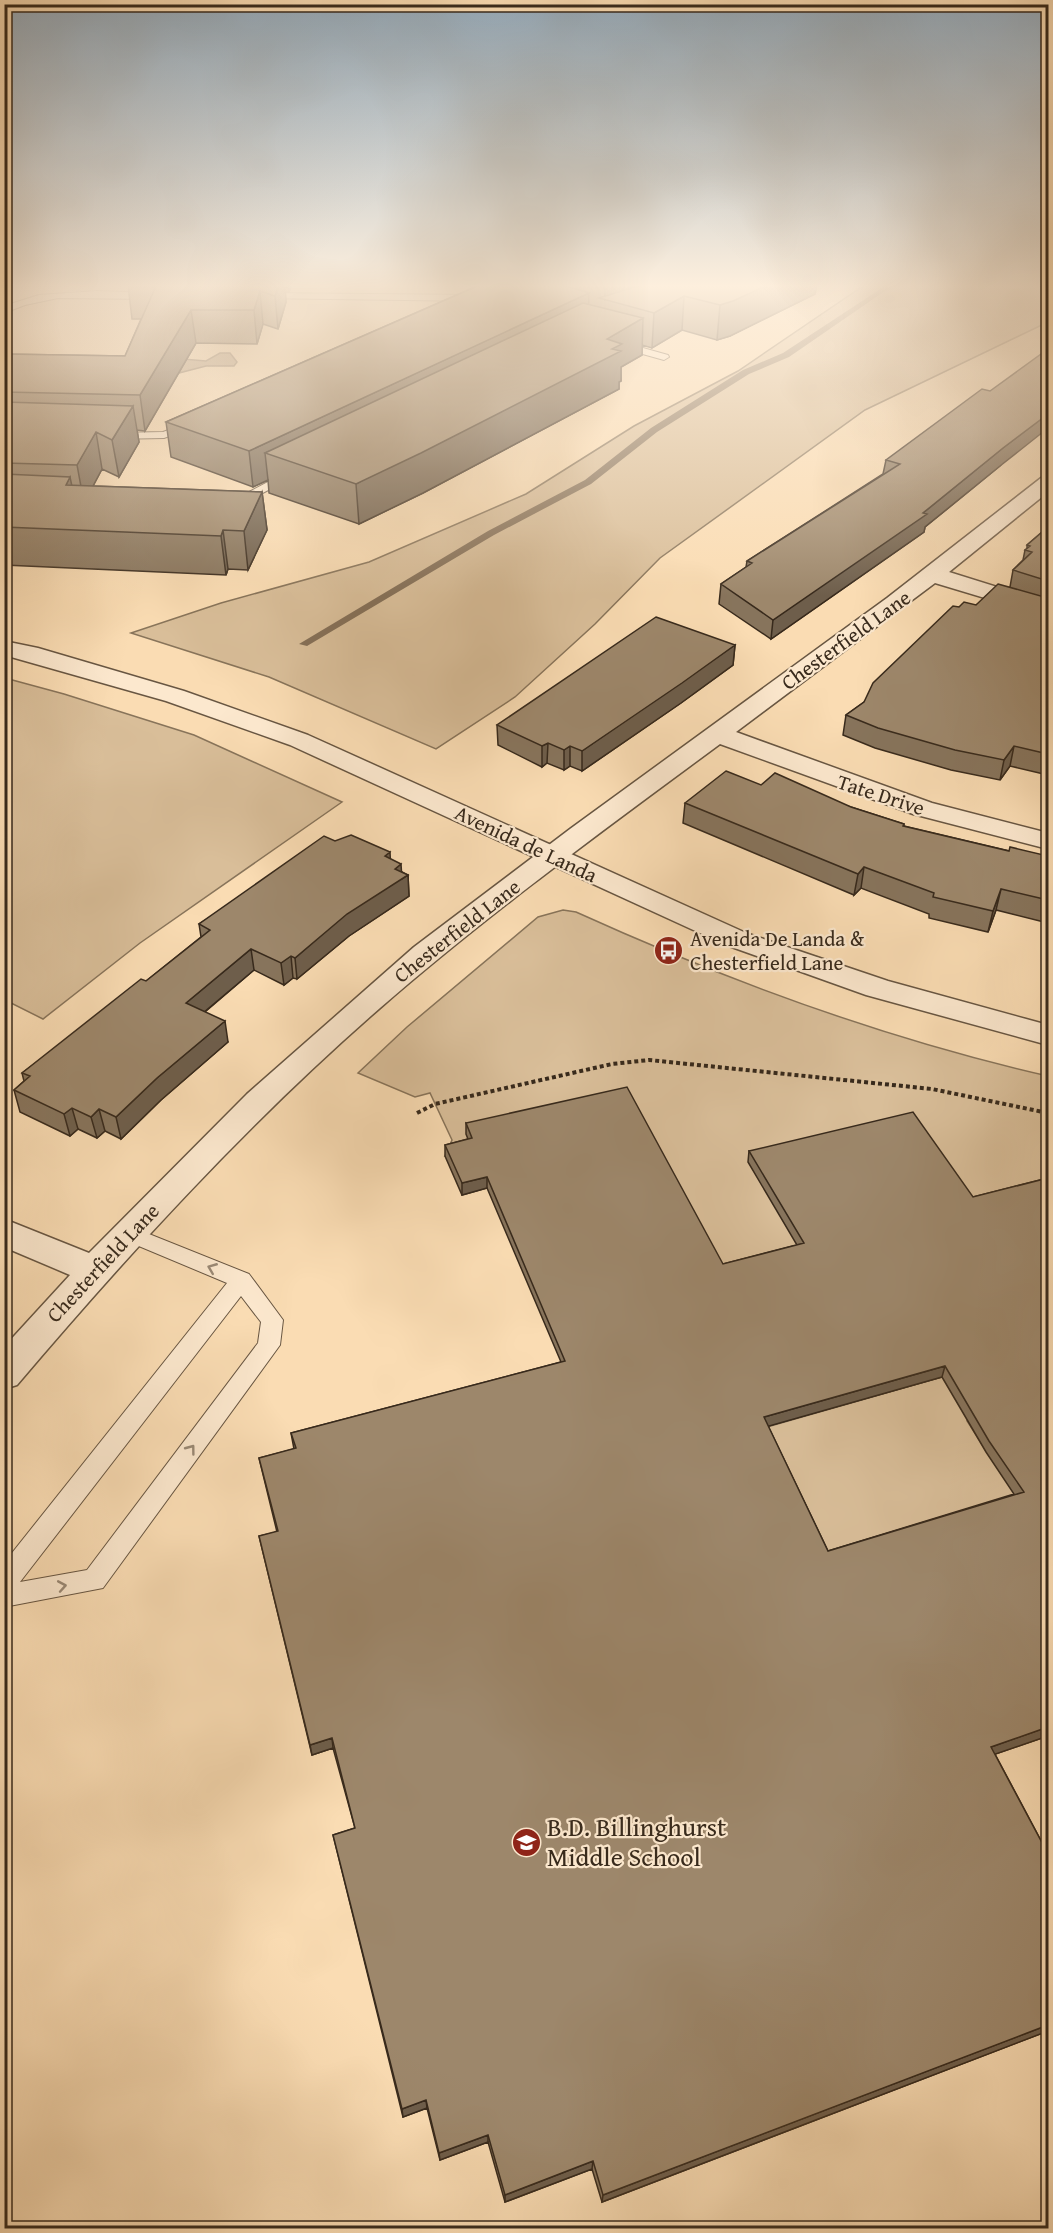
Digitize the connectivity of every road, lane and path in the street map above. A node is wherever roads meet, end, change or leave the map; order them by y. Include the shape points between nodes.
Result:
1 (201, 420) edge
2 (106, 436) edge
3 (303, 469) edge
4 (1048, 482) edge
5 (221, 508) edge
6 (934, 576) junction
7 (1048, 610) edge
8 (4, 648) edge
9 (719, 734) junction
10 (1048, 841) edge
11 (553, 857) junction
12 (1048, 1035) edge
13 (417, 1113) dead end
14 (1048, 1113) edge
15 (4, 1232) edge
16 (129, 1234) junction
17 (93, 1270) junction
18 (241, 1280) junction
19 (4, 1374) edge
20 (4, 1583) edge
21 (4, 1596) edge

1 - 2 lane via 164,435
3 - 5 lane
4 - 6 street, Chesterfield Lane
6 - 7 street
6 - 9 street, Chesterfield Lane
8 - 11 street, Avenida de Landa via 175,696 299,740
9 - 10 street, Tate Drive via 848,785 925,810
9 - 11 street, Chesterfield Lane
11 - 12 street, Avenida de Landa via 736,939 877,988
11 - 16 street, Chesterfield Lane via 426,954 309,1053
13 - 14 path via 446,1102 612,1064 649,1060 932,1089
15 - 17 street
16 - 17 street, Chesterfield Lane
18 -> 16 lane
17 - 19 street, Chesterfield Lane
18 - 20 lane
21 -> 18 lane via 94,1580 269,1345 272,1320

